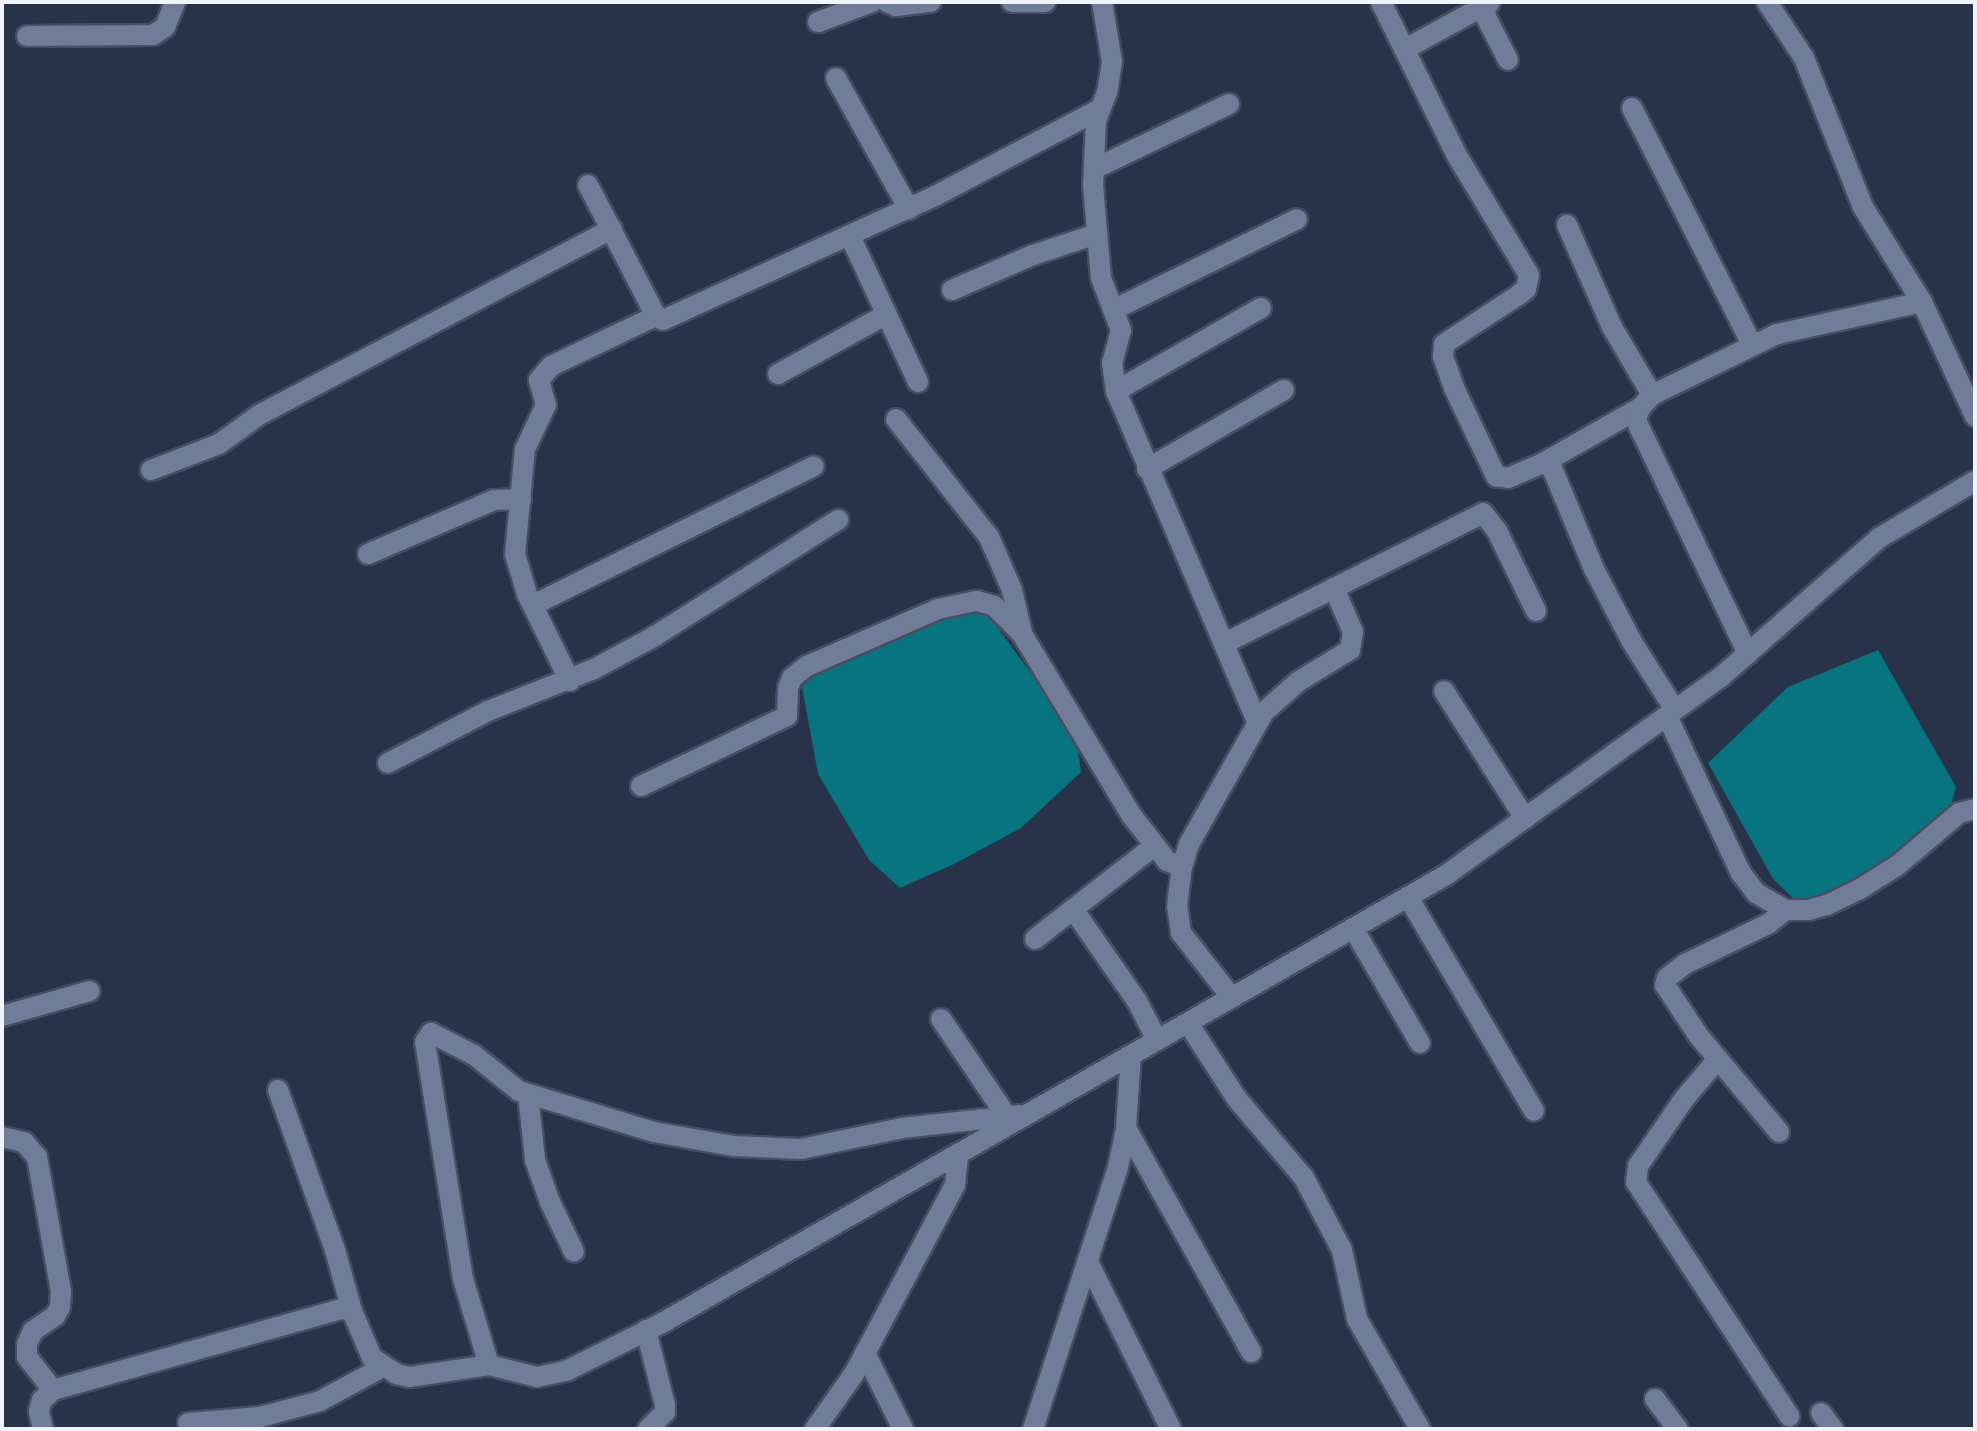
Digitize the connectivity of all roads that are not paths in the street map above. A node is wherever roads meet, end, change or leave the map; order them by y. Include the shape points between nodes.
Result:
1 (175, 2) edge
2 (872, 2) edge
3 (887, 2) edge
4 (931, 2) edge
5 (1012, 2) edge
6 (1045, 2) edge
7 (1102, 2) edge
8 (1381, 2) edge
9 (1490, 2) edge
10 (1767, 2) edge
11 (818, 22) dead end
12 (27, 36) dead end
13 (1405, 49) junction
14 (1508, 60) dead end
15 (836, 78) dead end
16 (1229, 104) dead end
17 (1632, 108) dead end
18 (1100, 109) junction
19 (1094, 169) junction
20 (588, 185) dead end
21 (909, 209) junction
22 (1297, 219) dead end
23 (1567, 225) dead end
24 (612, 229) junction
25 (1097, 234) junction
26 (850, 236) junction
27 (952, 290) dead end
28 (1922, 302) junction
29 (1261, 308) dead end
30 (1113, 310) junction
31 (887, 314) junction
32 (656, 316) junction
33 (1752, 345) junction
34 (778, 374) dead end
35 (918, 382) dead end
36 (1284, 390) dead end
37 (1116, 391) junction
38 (1646, 402) junction
39 (1975, 416) edge
40 (896, 419) dead end
41 (1543, 463) junction
42 (814, 466) dead end
43 (1147, 469) junction
44 (151, 470) dead end
45 (1975, 481) edge
46 (521, 499) junction
47 (838, 520) dead end
48 (368, 554) dead end
49 (1334, 588) junction
50 (533, 605) junction
51 (1536, 611) dead end
52 (1022, 634) junction
53 (1225, 643) junction
54 (1748, 654) junction
55 (570, 681) junction
56 (1444, 691) dead end
57 (1671, 713) junction
58 (1257, 722) junction
59 (388, 763) dead end
60 (641, 786) dead end
61 (1975, 809) edge
62 (1525, 818) junction
63 (1154, 846) junction
64 (1182, 867) junction
65 (1408, 897) junction
66 (1073, 909) junction
67 (1785, 910) junction
68 (1353, 928) junction
69 (1035, 939) dead end
70 (90, 991) dead end
71 (1232, 998) junction
72 (2, 1016) edge
73 (941, 1019) dead end
74 (1188, 1023) junction
75 (1157, 1040) junction
76 (1420, 1043) dead end
77 (1131, 1055) junction
78 (1718, 1059) junction
79 (278, 1090) dead end
80 (528, 1094) junction
81 (1534, 1111) dead end
82 (1017, 1116) junction
83 (1126, 1128) junction
84 (1779, 1132) dead end
85 (2, 1137) edge
86 (958, 1154) junction
87 (574, 1252) dead end
88 (1088, 1262) junction
89 (352, 1311) junction
90 (646, 1330) junction
91 (1251, 1352) dead end
92 (865, 1353) junction
93 (489, 1365) junction
94 (383, 1367) junction
95 (53, 1390) junction
96 (1655, 1399) dead end
97 (1789, 1416) dead end
98 (188, 1423) dead end
99 (43, 1429) edge
100 (648, 1429) edge
101 (815, 1429) edge
102 (903, 1429) edge
103 (1033, 1429) edge
104 (1171, 1429) edge
105 (1420, 1429) edge
106 (1678, 1429) edge

1 - 12 street via 165,27 153,35
2 - 11 street
3 - 4 street
5 - 6 street
7 - 18 street via 1112,62
8 - 13 street
9 - 13 street
9 - 14 street via 1486,17
10 - 28 street via 1804,58 1863,207
13 - 41 street via 1456,154 1529,275 1526,289 1444,344 1443,357 1496,476 1508,478
15 - 21 street
16 - 19 street
17 - 33 street
18 - 19 street
18 - 21 street
19 - 25 street
20 - 24 street
21 - 26 street
22 - 30 street
23 - 38 street
24 - 32 street
24 - 44 street via 259,415 219,444
25 - 27 street
25 - 30 street via 1101,278
26 - 31 street
26 - 32 street via 671,318
28 - 33 street via 1777,334
28 - 39 street
29 - 37 street
30 - 37 street via 1121,330 1112,363
31 - 34 street
31 - 35 street
32 - 46 street via 544,372 539,380 546,405 525,449
33 - 38 street
36 - 43 street
37 - 43 street
38 - 41 street
38 - 54 street via 1636,419 1640,429
40 - 52 street via 989,537 1012,590
41 - 57 street via 1552,468 1594,569
42 - 50 street
43 - 53 street
45 - 54 street via 1879,538
46 - 48 street via 494,500
46 - 50 street via 515,554
47 - 55 street via 655,636
49 - 51 street via 1483,513
49 - 53 street
49 - 58 street via 1353,632 1350,650 1285,691
50 - 55 street
52 - 60 street via 994,606 977,601 938,609 807,666 788,688 787,716
52 - 63 street
53 - 58 street
54 - 57 street
55 - 59 street via 488,711
56 - 62 street
57 - 62 street
57 - 67 street via 1741,873 1756,893
58 - 64 street via 1189,844
61 - 67 street via 1959,813 1889,872 1850,895 1808,910
62 - 65 street
63 - 64 street via 1167,861
63 - 66 street
64 - 71 street via 1177,906 1181,933
65 - 68 street
65 - 81 street
66 - 69 street
66 - 75 street via 1137,1001
67 - 78 street via 1667,978 1667,992
68 - 71 street
68 - 76 street
70 - 72 street
71 - 74 street
73 - 82 street
74 - 75 street
74 - 105 street via 1237,1099 1304,1178 1342,1250 1357,1319
75 - 77 street
77 - 82 street
77 - 83 street
78 - 84 street
78 - 97 street via 1638,1166 1636,1182
79 - 89 street
80 - 82 street via 654,1132 768,1149 801,1149 902,1128
80 - 87 street via 535,1160
80 - 93 street via 474,1055 431,1033 427,1036 463,1279
82 - 86 street
83 - 88 street
83 - 91 street
85 - 95 street via 24,1142 37,1157 61,1292 55,1316 33,1331 27,1357
86 - 90 street
86 - 92 street via 955,1185
88 - 103 street
88 - 104 street
89 - 94 street via 372,1358
89 - 95 street via 315,1315
90 - 93 street via 548,1378
90 - 100 street via 665,1405 665,1412
92 - 101 street
92 - 102 street
93 - 94 street via 409,1377
94 - 98 street via 320,1401 260,1417
95 - 99 street via 39,1411
96 - 106 street

